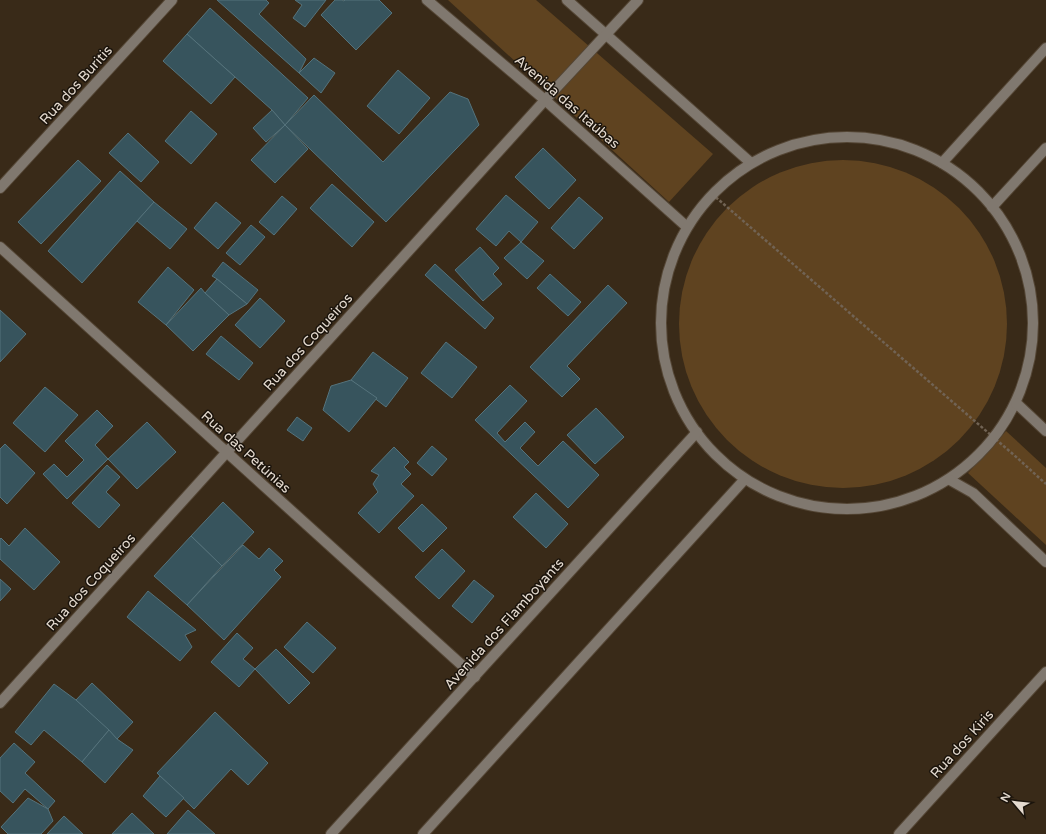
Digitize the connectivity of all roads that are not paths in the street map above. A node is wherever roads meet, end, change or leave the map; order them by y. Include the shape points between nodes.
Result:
1 (172, 0) edge
2 (426, 0) edge
3 (567, 0) edge
4 (638, 0) edge
5 (606, 34) junction
6 (1046, 48) edge
7 (545, 100) junction
8 (1046, 148) edge
9 (752, 163) junction
10 (942, 163) junction
11 (0, 188) edge
12 (992, 208) junction
13 (687, 227) junction
14 (0, 247) edge
15 (1016, 403) junction
16 (1046, 431) edge
17 (697, 432) junction
18 (227, 453) junction
19 (744, 480) junction
20 (950, 480) junction
21 (1046, 562) edge
22 (1046, 672) edge
23 (475, 677) junction
24 (0, 703) edge
25 (332, 834) edge
26 (423, 834) edge
27 (899, 834) edge

1 - 11 street, Rua dos Buritis
2 - 7 street, Avenida das Itaúbas
3 - 5 street
4 - 5 street, Rua dos Coqueiros
5 - 7 street, Rua dos Coqueiros
5 - 9 street
6 - 10 street
7 - 13 street, Avenida das Itaúbas
7 - 18 street, Rua dos Coqueiros
8 - 12 street
9 - 10 street via 792,144 836,136 880,138 922,151
9 - 13 street via 712,194
10 - 12 street via 961,174
12 - 15 street via 1004,220 1024,263 1034,310 1031,357
13 - 17 street via 663,291 662,349 678,405
14 - 18 street, Rua das Petúnias
15 - 16 street
15 - 20 street via 994,439
17 - 19 street via 711,453
17 - 23 street, Avenida dos Flamboyants
18 - 23 street, Rua das Petúnias
18 - 24 street, Rua dos Coqueiros
19 - 20 street via 798,505 855,510 910,499
19 - 26 street
20 - 21 street via 973,493
22 - 27 street, Rua dos Kiris
23 - 25 street, Avenida dos Flamboyants

